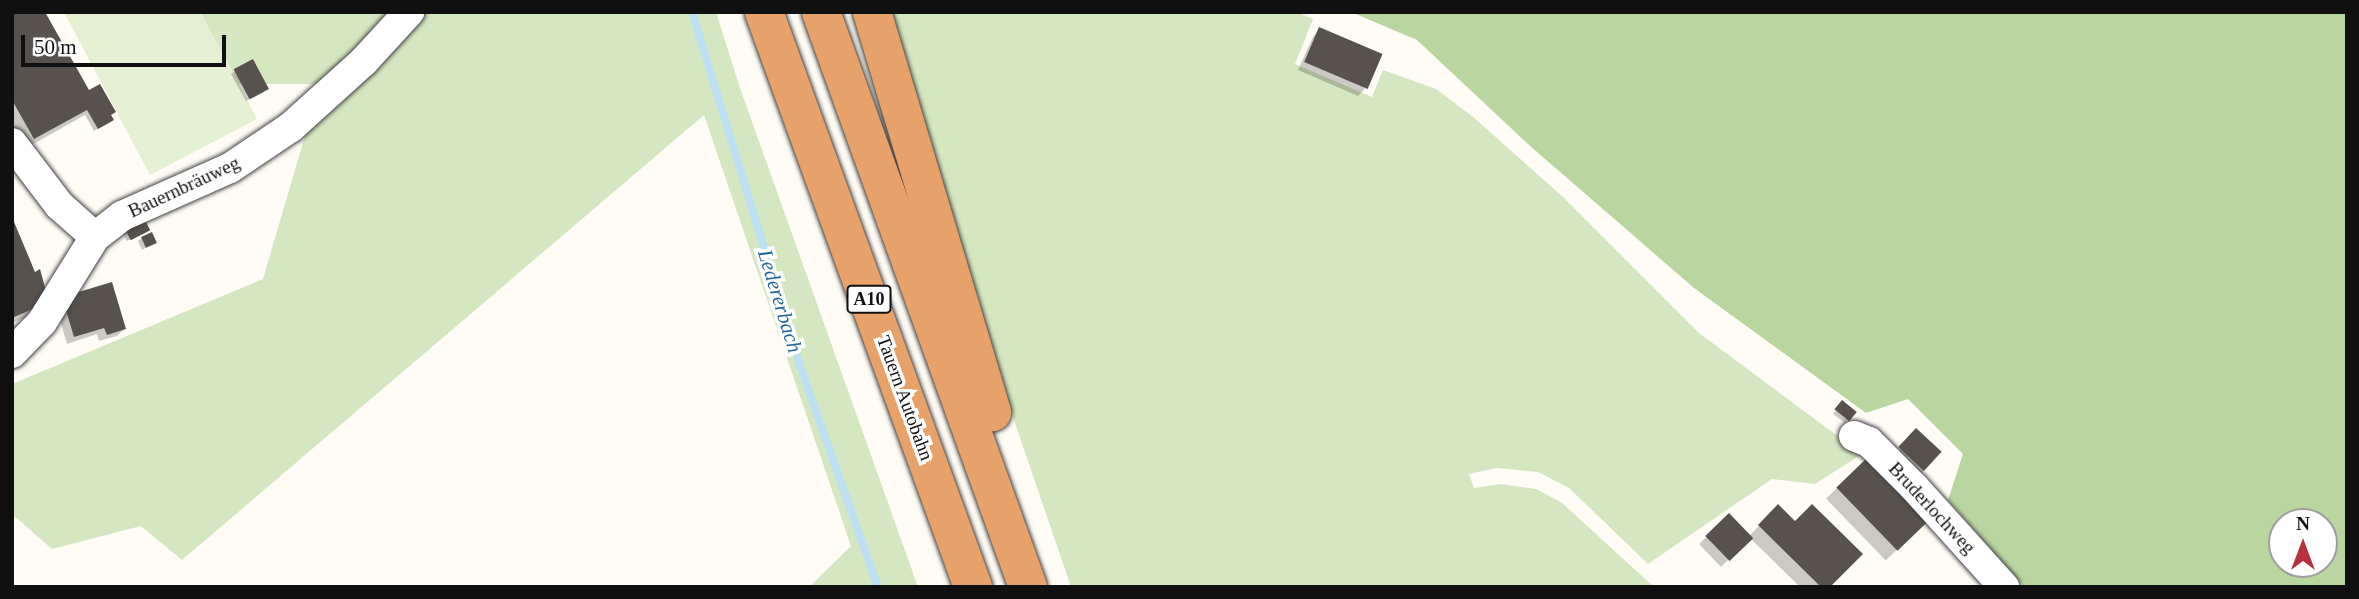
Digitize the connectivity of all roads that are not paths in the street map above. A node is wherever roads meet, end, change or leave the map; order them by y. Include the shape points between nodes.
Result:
1 (409, 12) edge
2 (764, 12) edge
3 (821, 12) edge
4 (872, 12) edge
5 (12, 143) edge
6 (94, 237) junction
7 (12, 353) edge
8 (1854, 436) dead end
9 (1011, 535) junction
10 (973, 587) edge
11 (1028, 587) edge
12 (2004, 587) edge

1 - 6 street, Bauernbräuweg via 364,61 291,127 230,167 122,216
2 - 10 highway, Tauern Autobahn / A10
3 - 9 highway, A10
4 - 9 highway via 996,425
5 - 6 street via 59,205
6 - 7 street, Bauernbräuweg via 42,322
8 - 12 street, Bruderlochweg via 1869,442 1914,487
9 - 11 highway, A10

